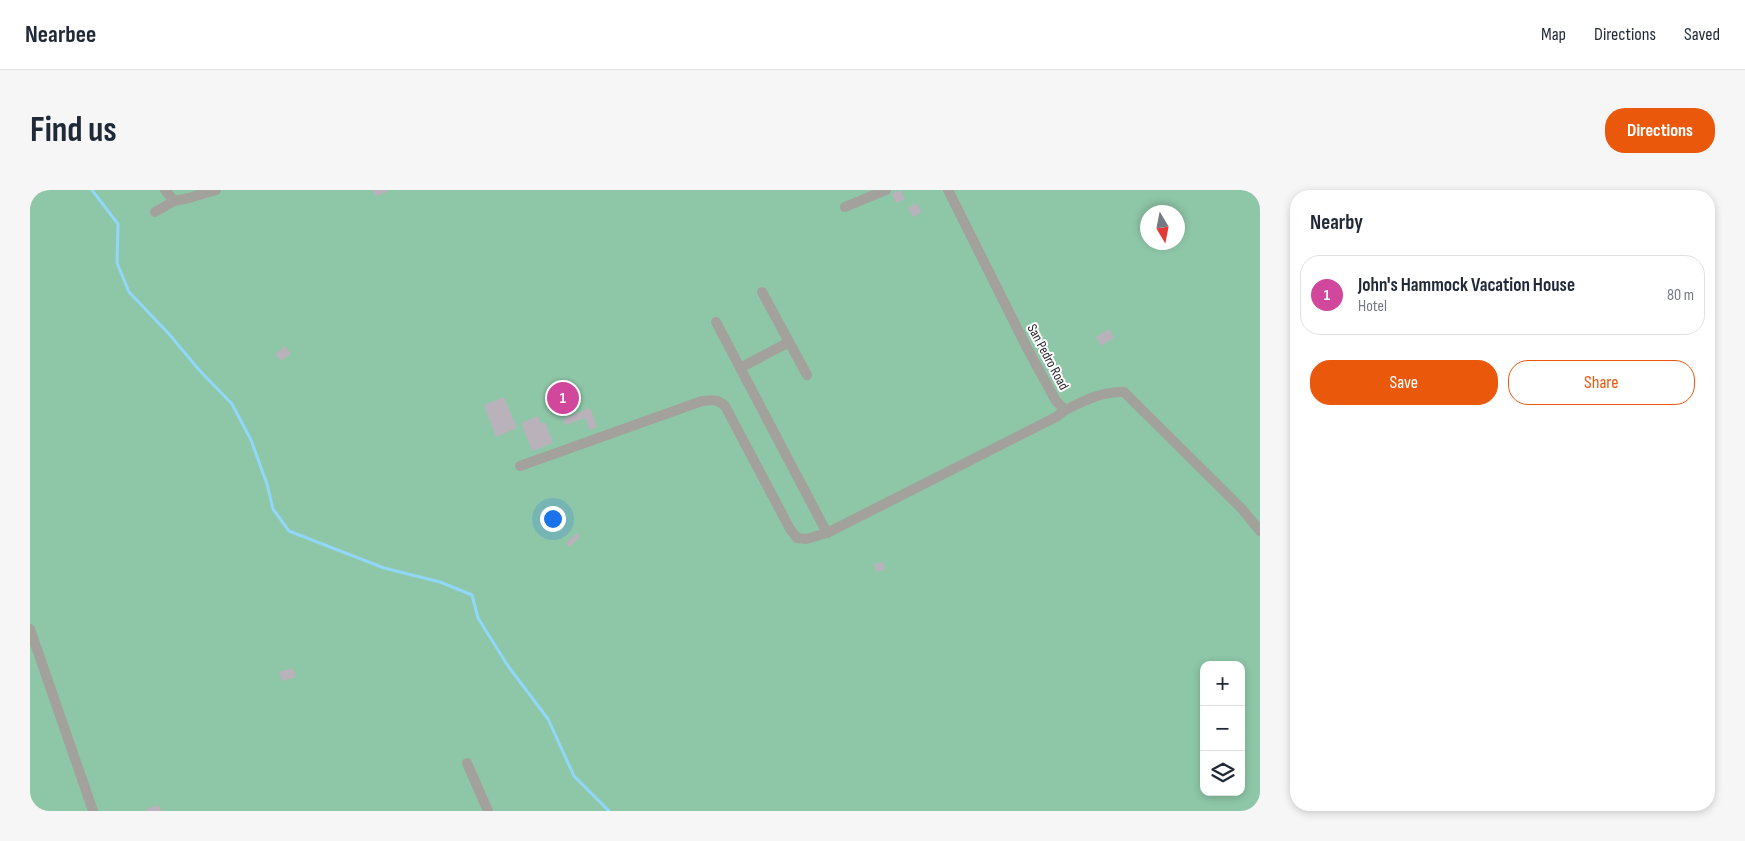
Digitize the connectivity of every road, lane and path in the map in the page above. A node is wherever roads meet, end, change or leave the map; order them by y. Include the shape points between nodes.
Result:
1 (165, 190) edge
2 (216, 190) edge
3 (886, 190) edge
4 (948, 190) edge
5 (174, 201) junction
6 (845, 207) dead end
7 (155, 212) dead end
8 (762, 292) dead end
9 (716, 322) dead end
10 (789, 342) junction
11 (740, 368) junction
12 (807, 376) dead end
13 (1065, 410) junction
14 (520, 466) dead end
15 (1260, 531) edge
16 (827, 533) junction
17 (30, 629) edge
18 (467, 762) dead end
19 (93, 811) edge
20 (488, 811) edge

1 - 5 street
2 - 5 street
3 - 6 street
4 - 13 street, San Pedro Road via 1027,348 1056,401
5 - 7 street
8 - 10 street
9 - 11 street
10 - 11 street
10 - 12 street
11 - 16 street
13 - 15 street, San Pedro Road via 1104,393 1124,392 1242,509
13 - 16 street
14 - 16 street via 702,401 713,400 725,406 797,538
17 - 19 street
18 - 20 street

